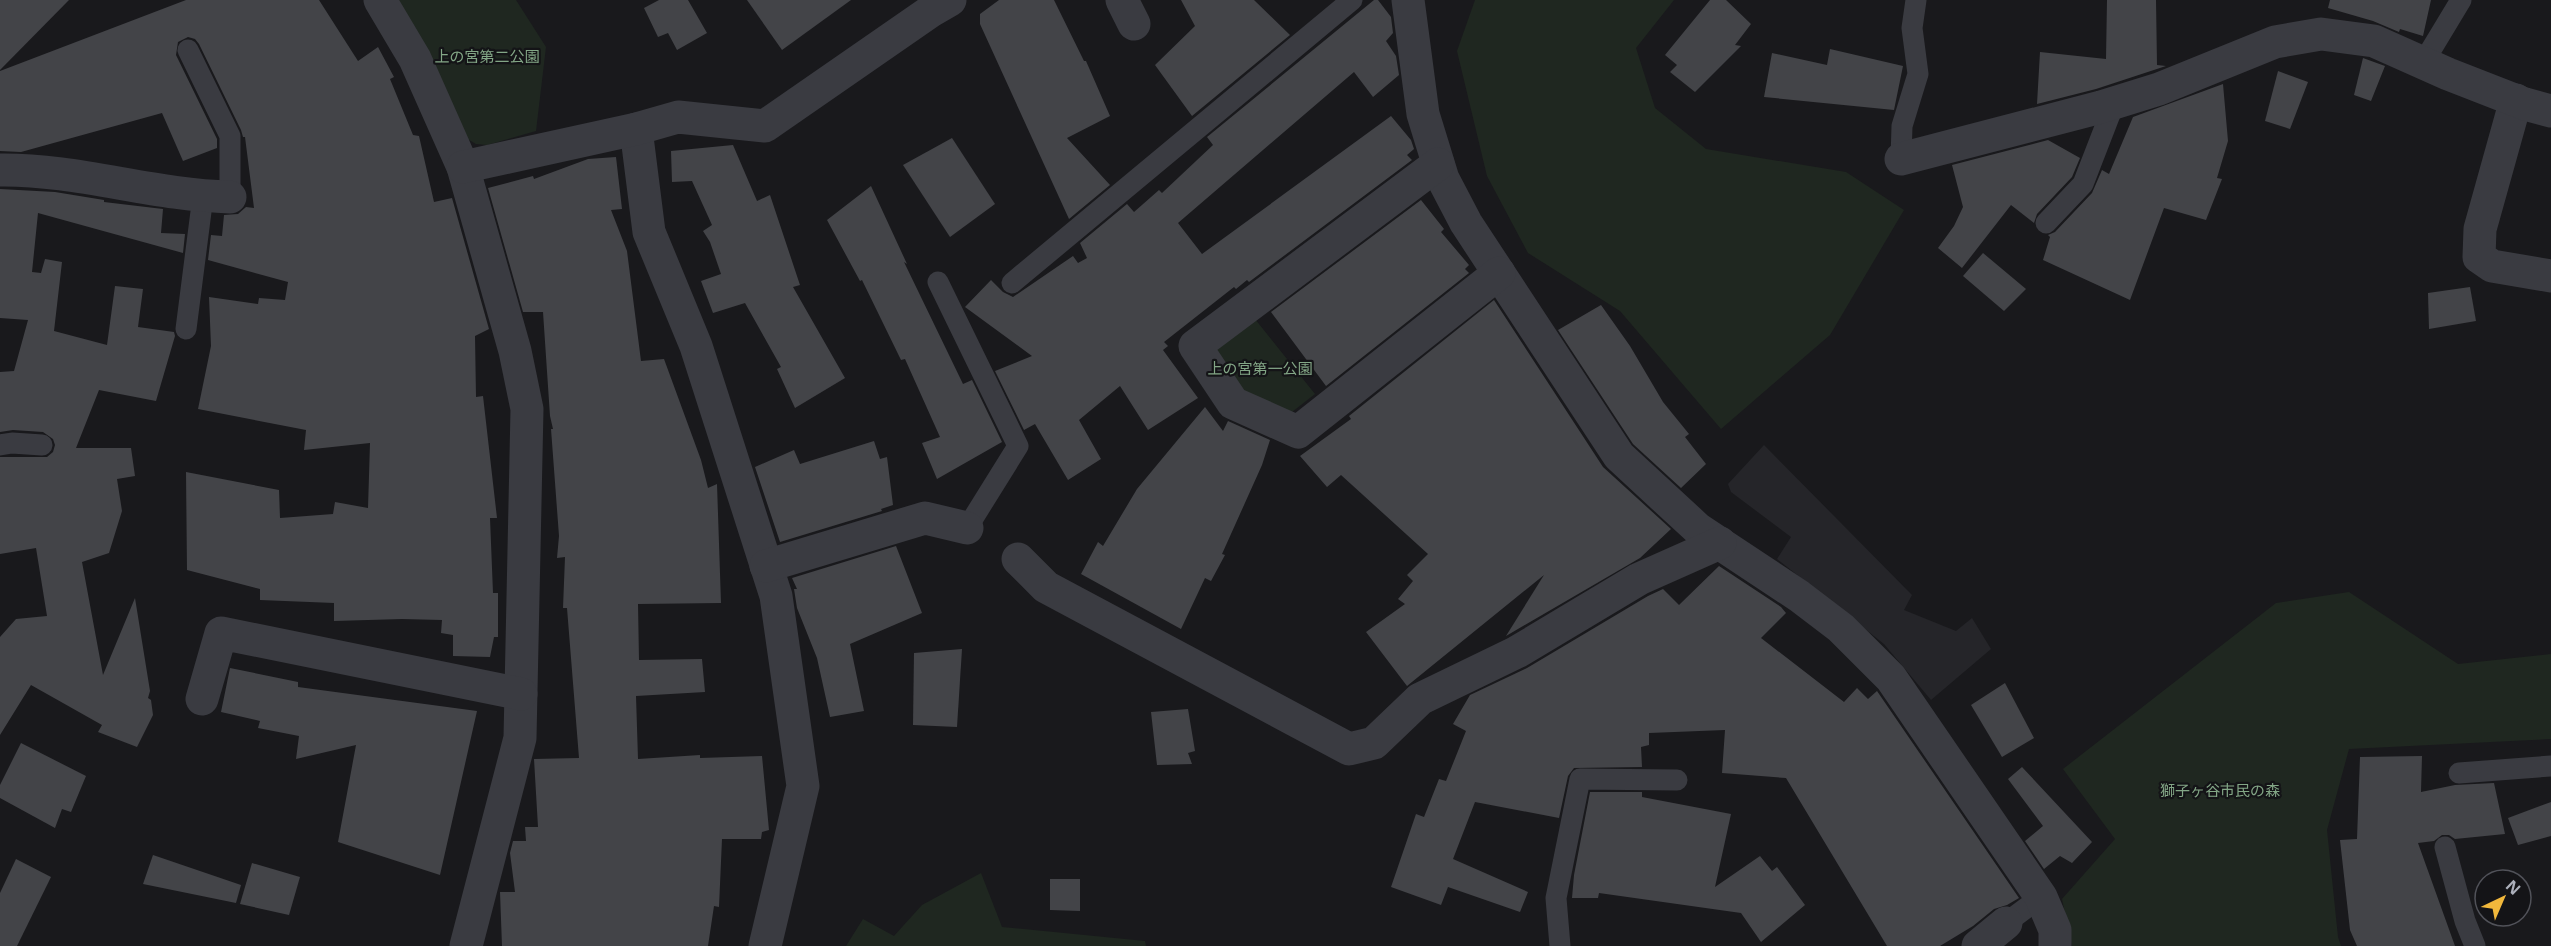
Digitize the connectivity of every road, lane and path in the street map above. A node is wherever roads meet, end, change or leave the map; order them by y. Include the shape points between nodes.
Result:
1 (380, 0) edge
2 (950, 0) edge
3 (1352, 0) edge
4 (1408, 0) edge
5 (1916, 0) edge
6 (2461, 0) edge
7 (188, 50) dead end
8 (2423, 63) junction
9 (2516, 100) junction
10 (2114, 104) junction
11 (2551, 111) edge
12 (636, 129) junction
13 (1901, 159) joint
14 (1438, 164) junction
15 (463, 167) junction
16 (0, 170) edge
17 (216, 196) junction
18 (2046, 223) dead end
19 (1499, 273) junction
20 (2551, 276) edge
21 (938, 282) dead end
22 (1012, 283) dead end
23 (186, 329) dead end
24 (0, 445) edge
25 (42, 445) dead end
26 (967, 528) joint
27 (1720, 543) junction
28 (1018, 559) dead end
29 (766, 566) junction
30 (521, 694) junction
31 (202, 699) dead end
32 (2551, 766) edge
33 (2459, 773) dead end
34 (1677, 780) dead end
35 (2445, 847) dead end
36 (2041, 897) junction
37 (2006, 923) joint
38 (466, 946) edge
39 (765, 946) edge
40 (1560, 946) edge
41 (1978, 946) edge
42 (2055, 946) edge
43 (2475, 946) edge

1 - 15 street via 415,59
2 - 12 street via 765,126 678,117
3 - 22 lane
4 - 14 street via 1424,114
5 - 13 lane via 1912,28 1918,74 1902,126
6 - 8 lane
7 - 17 lane via 230,136
8 - 9 street
8 - 10 street via 2374,41 2321,34 2276,42
9 - 11 street
9 - 20 street via 2480,229 2479,257 2492,266
10 - 13 street
10 - 18 lane via 2083,184
12 - 15 street
12 - 29 street via 649,232 696,346
14 - 19 street via 1466,223
14 - 19 street via 1196,346 1233,403 1298,432
15 - 30 street via 515,351 527,409
16 - 17 street via 38,170
17 - 23 lane
19 - 27 street via 1619,456 1698,529
21 - 26 lane via 1018,446
24 - 25 lane
26 - 29 street via 925,518
27 - 28 street via 1639,579 1517,652 1420,699 1374,742 1349,748 1046,586
27 - 36 street via 1841,628 1891,678
29 - 39 street via 776,596 803,786
30 - 31 street via 221,633
30 - 38 street via 520,738
32 - 33 lane
34 - 40 lane via 1580,779 1556,898
35 - 43 lane
36 - 37 lane
36 - 42 street via 2055,930
37 - 41 street

